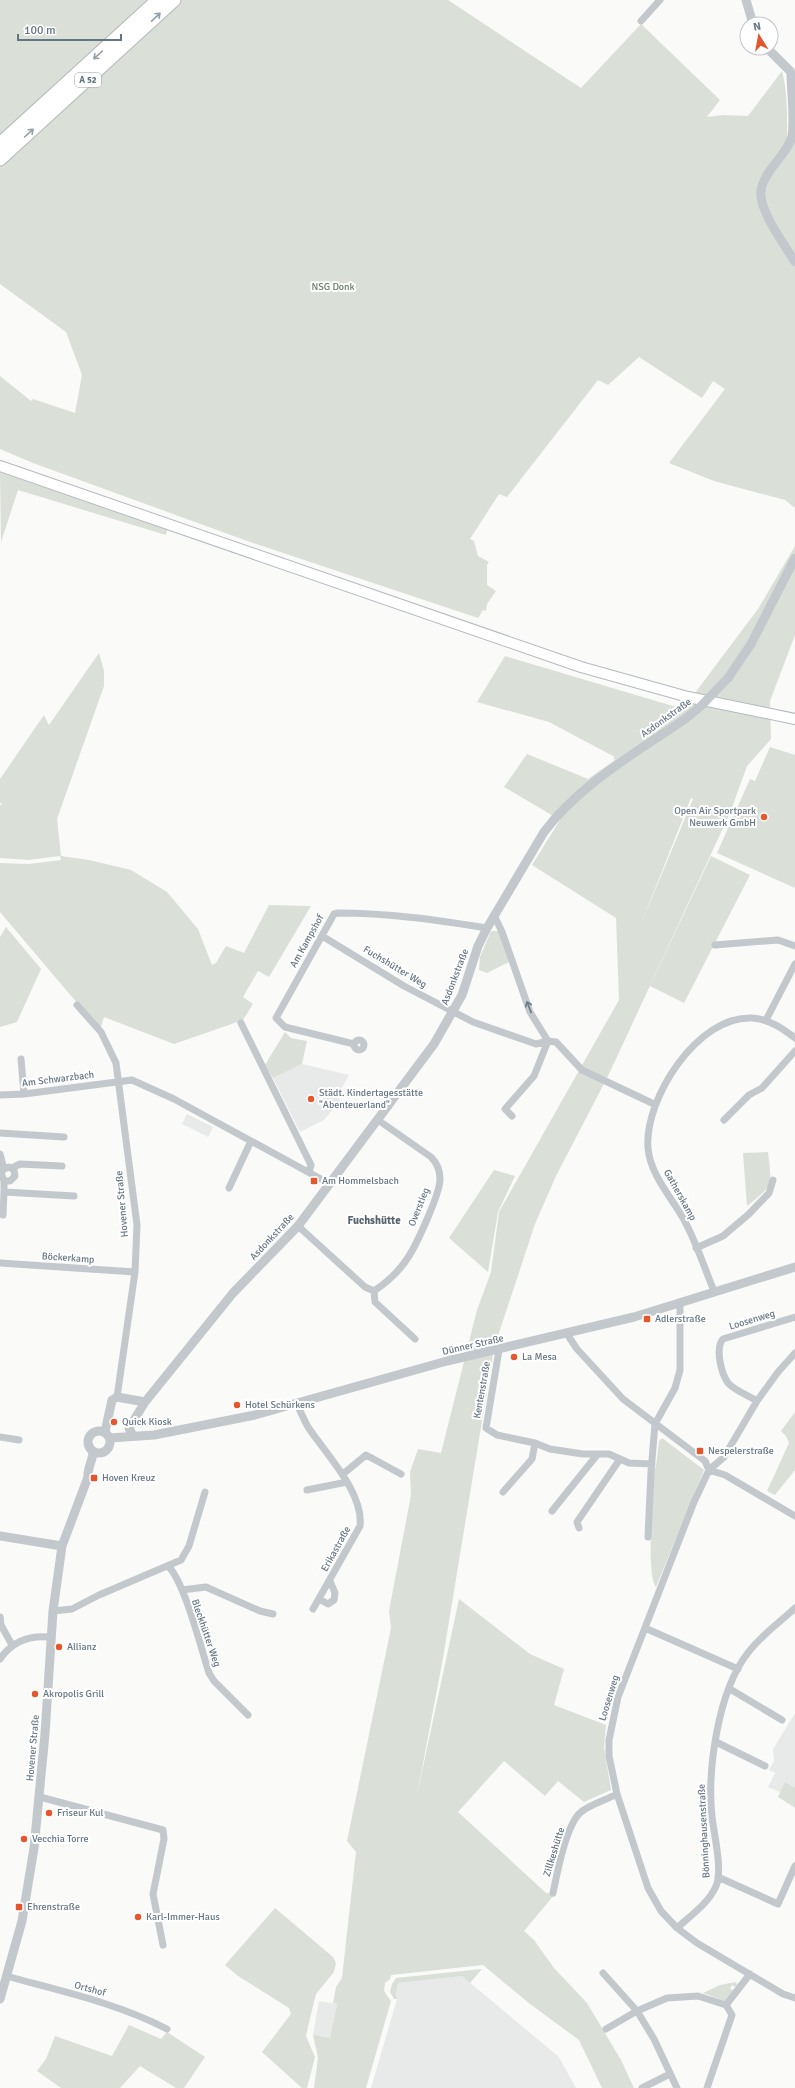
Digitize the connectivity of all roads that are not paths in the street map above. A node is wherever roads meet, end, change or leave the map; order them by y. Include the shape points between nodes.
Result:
1 (158, 0) edge
2 (174, 0) edge
3 (660, 0) edge
4 (746, 0) edge
5 (751, 16) edge
6 (641, 21) dead end
7 (775, 56) edge
8 (793, 73) edge
9 (793, 137) edge
10 (0, 144) edge
11 (0, 159) edge
12 (795, 262) edge
13 (0, 466) edge
14 (795, 558) edge
15 (795, 719) edge
16 (494, 914) junction
17 (487, 928) junction
18 (322, 936) junction
19 (715, 945) dead end
20 (795, 946) edge
21 (795, 964) edge
22 (77, 1005) dead end
23 (454, 1012) junction
24 (766, 1020) junction
25 (241, 1023) dead end
26 (795, 1038) edge
27 (548, 1041) junction
28 (354, 1044) dead end
29 (795, 1051) edge
30 (21, 1059) dead end
31 (119, 1081) junction
32 (24, 1094) junction
33 (0, 1095) edge
34 (654, 1104) junction
35 (512, 1116) dead end
36 (378, 1120) junction
37 (724, 1120) dead end
38 (0, 1133) edge
39 (64, 1137) dead end
40 (251, 1142) junction
41 (0, 1154) edge
42 (62, 1166) dead end
43 (12, 1168) junction
44 (4, 1169) junction
45 (309, 1172) junction
46 (773, 1180) dead end
47 (4, 1181) junction
48 (330, 1184) junction
49 (229, 1188) dead end
50 (4, 1192) junction
51 (74, 1196) dead end
52 (3, 1215) dead end
53 (298, 1226) junction
54 (696, 1248) junction
55 (0, 1263) edge
56 (795, 1267) edge
57 (135, 1272) junction
58 (374, 1290) junction
59 (714, 1291) junction
60 (680, 1302) junction
61 (795, 1317) edge
62 (567, 1334) junction
63 (414, 1339) dead end
64 (499, 1350) junction
65 (795, 1353) edge
66 (118, 1397) junction
67 (757, 1401) junction
68 (146, 1402) junction
69 (297, 1405) junction
70 (656, 1424) junction
71 (154, 1435) junction
72 (106, 1436) junction
73 (133, 1436) junction
74 (0, 1437) edge
75 (19, 1440) dead end
76 (535, 1443) junction
77 (97, 1452) junction
78 (597, 1455) junction
79 (620, 1458) junction
80 (652, 1464) junction
81 (709, 1470) junction
82 (343, 1474) junction
83 (401, 1474) dead end
84 (347, 1482) junction
85 (307, 1490) dead end
86 (205, 1492) dead end
87 (503, 1492) dead end
88 (552, 1511) dead end
89 (795, 1516) edge
90 (579, 1528) dead end
91 (0, 1536) edge
92 (648, 1537) dead end
93 (62, 1546) junction
94 (169, 1567) junction
95 (330, 1581) junction
96 (182, 1590) junction
97 (319, 1599) junction
98 (795, 1608) edge
99 (313, 1609) dead end
100 (53, 1611) junction
101 (273, 1614) dead end
102 (0, 1618) edge
103 (644, 1628) junction
104 (50, 1637) junction
105 (12, 1645) junction
106 (0, 1660) edge
107 (738, 1669) junction
108 (730, 1689) junction
109 (248, 1715) dead end
110 (782, 1720) dead end
111 (716, 1742) junction
112 (765, 1766) dead end
113 (617, 1794) junction
114 (40, 1797) junction
115 (795, 1866) edge
116 (718, 1877) junction
117 (553, 1893) dead end
118 (677, 1928) junction
119 (163, 1945) dead end
120 (603, 1973) dead end
121 (750, 1974) junction
122 (6, 1976) junction
123 (795, 1998) edge
124 (0, 1999) edge
125 (726, 2005) junction
126 (637, 2011) junction
127 (166, 2029) dead end
128 (606, 2029) dead end
129 (670, 2074) junction
130 (642, 2088) edge
131 (677, 2088) edge
132 (707, 2088) edge

1 -> 10 highway, A 52
11 -> 2 highway, A 52
3 - 6 street
4 - 5 street
7 - 8 street
8 - 9 street
9 - 12 street via 768,173 761,192 767,214
13 - 15 main road via 581,667 688,697
14 - 16 street, Asdonkstraße, bridge via 751,644 728,678 685,719 593,783 565,806 544,832
16 - 17 street, Asdonkstraße
27 -> 16 street via 530,1012
17 - 18 street, Am Kampshof via 435,920 338,913 331,917
17 - 23 street, Asdonkstraße
18 - 23 street, Fuchshütter Weg via 404,986
18 - 28 street, Am Kampshof via 276,1018 285,1027
19 - 20 street via 778,940
21 - 24 street
22 - 31 street, Hovener Straße via 101,1032 116,1063
23 - 27 street, Fuchshütter Weg via 473,1022 536,1044
23 - 36 street, Asdonkstraße via 434,1044
24 - 26 street, Gatherskamp
24 - 34 street, Gatherskamp via 752,1018 728,1021 706,1033 683,1058
25 - 45 street via 311,1166
27 - 34 street via 556,1042 582,1070
27 - 35 street via 534,1076 505,1109
29 - 37 street via 762,1088 749,1095
30 - 32 street
31 - 32 street, Am Schwarzbach
31 - 40 street via 132,1080
31 - 57 street, Hovener Straße via 137,1225
32 - 33 street, Am Schwarzbach
34 - 54 street, Gatherskamp via 648,1134 648,1150 660,1181 684,1220
36 - 48 street, Asdonkstraße
36 - 58 street, Overstieg via 432,1158 437,1164 440,1180 424,1224 407,1259 384,1285
38 - 39 street
40 - 45 street
40 - 49 street
41 - 44 street
42 - 43 street via 20,1164
43 - 44 street
43 - 47 street via 14,1178 10,1182
44 - 47 street via 1,1173
45 - 48 street
46 - 54 street via 769,1193 744,1218 723,1236
47 - 50 street
48 - 53 street, Asdonkstraße
50 - 51 street
50 - 52 street
53 - 58 street via 365,1287
53 - 68 street, Asdonkstraße via 233,1293
54 - 59 street, Gatherskamp
55 - 57 street, Böckerkamp
56 - 59 street, Dünner Straße
57 - 66 street, Hovener Straße
58 - 63 street via 375,1302
59 - 60 street, Dünner Straße
60 - 62 street, Dünner Straße
60 - 70 street via 678,1382
61 - 67 street, Loosenweg via 723,1339 720,1343 720,1356 729,1384
62 - 64 street, Dünner Straße
62 - 70 street via 576,1349 623,1399
64 - 69 street, Dünner Straße via 447,1361
64 - 76 street, Kentenstraße via 486,1428 497,1435
65 - 67 street, Loosenweg
66 - 68 street
66 - 72 street via 112,1400 109,1408
67 - 81 street, Loosenweg via 724,1457
68 - 73 street, Asdonkstraße via 129,1428
69 - 71 street, Dünner Straße via 238,1420
69 - 82 street, Erikastraße via 307,1425
70 - 80 street
70 - 81 street via 704,1461
71 - 72 street, Dünner Straße via 141,1441
71 - 73 street, Dünner Straße
72 - 73 street, Dünner Straße
72 - 77 street via 105,1451
72 - 77 street via 94,1432 88,1438 88,1444
74 - 75 street
76 - 78 street, Kentenstraße via 550,1449
76 - 87 street via 532,1459
77 - 93 street, Hovener Straße via 93,1474 88,1477
78 - 79 street, Kentenstraße via 609,1454
78 - 88 street
79 - 80 street, Kentenstraße via 629,1463
79 - 90 street via 576,1522
80 - 92 street
81 - 89 street via 725,1475
81 - 103 street, Loosenweg
82 - 83 street via 366,1455
82 - 84 street, Erikastraße
84 - 85 street
84 - 95 street, Erikastraße via 362,1517 360,1526
86 - 94 street via 189,1546 181,1560
91 - 93 street
93 - 100 street, Hovener Straße
94 - 96 street, Bleckhütter Weg via 175,1573
94 - 100 street via 99,1595 72,1609
95 - 97 street, Erikastraße
95 - 97 street, Erikastraße via 335,1593 334,1600 328,1604
96 - 101 street, Bleckhütter Weg via 206,1587 260,1611
96 - 109 street, Bleckhütter Weg via 209,1673
97 - 99 street, Erikastraße
98 - 107 street, Bönninghausenstraße via 760,1638
100 - 104 street, Hovener Straße
102 - 105 street
103 - 107 street
103 - 113 street, Loosenweg via 610,1725 609,1756
104 - 105 street via 24,1638
104 - 114 street, Hovener Straße
105 - 106 street
107 - 108 street, Bönninghausenstraße
108 - 110 street
108 - 111 street, Bönninghausenstraße via 720,1719
111 - 112 street
111 - 116 street, Bönninghausenstraße via 711,1802
113 - 117 street, Zillkeshütte via 581,1812 573,1822 559,1862
113 - 118 street, Loosenweg via 648,1888 661,1911
114 - 119 street via 163,1830 164,1839 153,1894
114 - 122 street, Hovener Straße via 24,1909
115 - 116 street via 778,1904
116 - 118 street, Bönninghausenstraße via 716,1886 707,1899
118 - 121 street, Loosenweg via 697,1943
120 - 126 street
121 - 123 street, Loosenweg via 783,1994
121 - 125 street
122 - 124 street, Hovener Straße
122 - 127 street, Ortshof via 107,2004
125 - 126 street via 698,1996 667,1998
125 - 132 street via 732,2015
126 - 128 street
126 - 129 street
129 - 130 street
129 - 131 street

